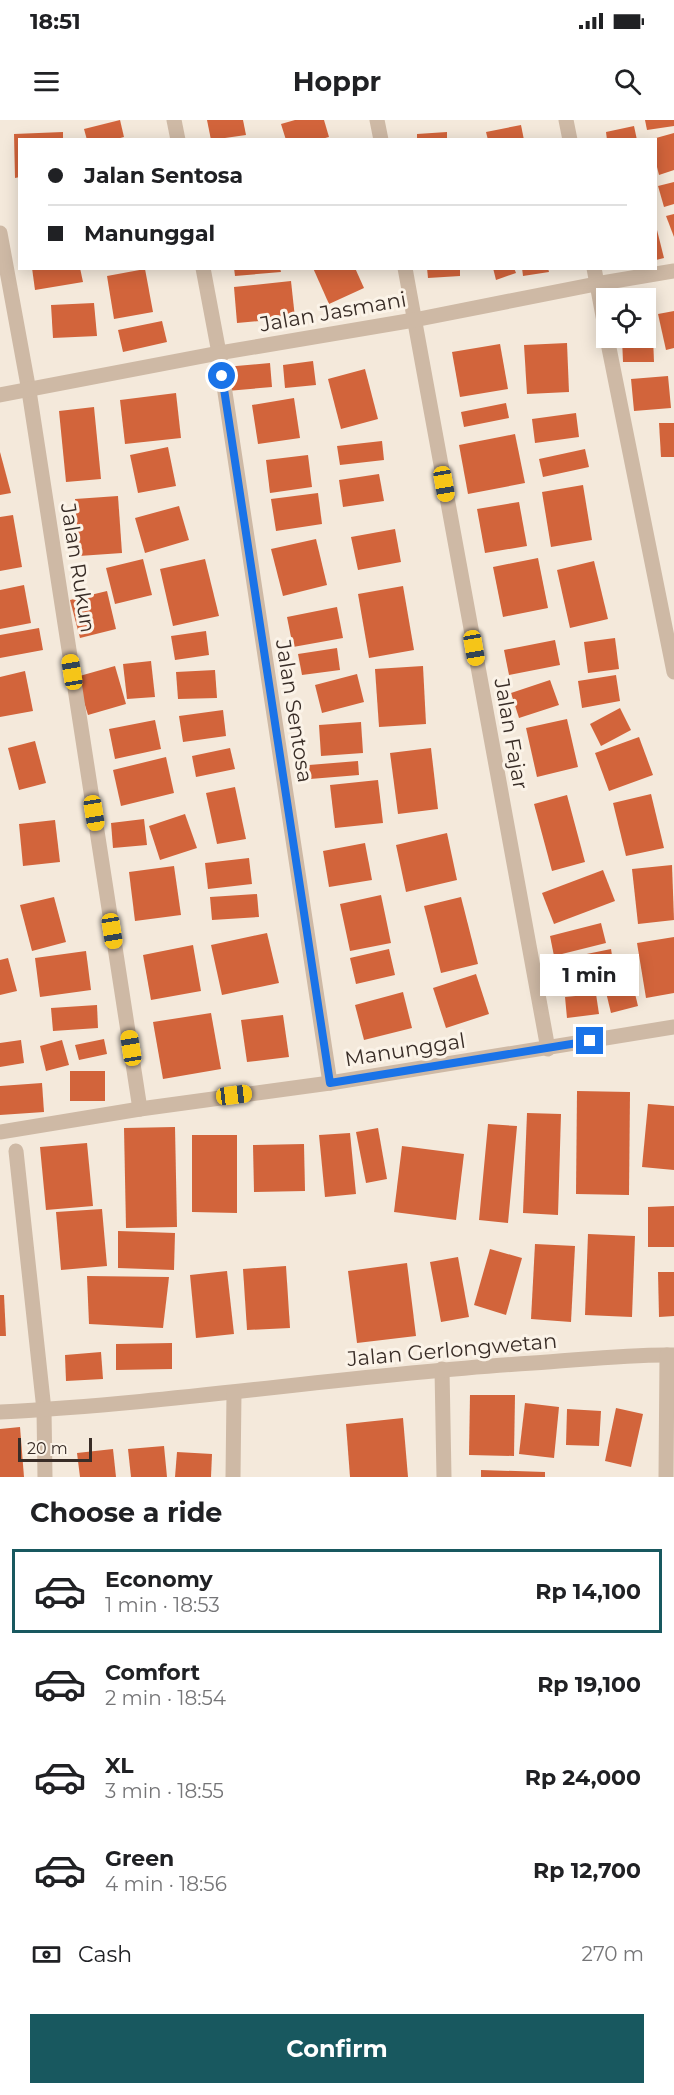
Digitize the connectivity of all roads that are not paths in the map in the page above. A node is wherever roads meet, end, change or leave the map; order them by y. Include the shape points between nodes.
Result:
1 (174, 120) edge
2 (377, 120) edge
3 (566, 120) edge
4 (178, 138) edge
5 (381, 138) edge
6 (570, 138) edge
7 (0, 233) edge
8 (202, 270) edge
9 (405, 270) edge
10 (674, 271) edge
11 (595, 276) edge
12 (414, 320) junction
13 (609, 348) edge
14 (219, 353) junction
15 (29, 391) junction
16 (0, 395) edge
17 (674, 672) edge
18 (674, 1027) edge
19 (548, 1049) junction
20 (329, 1079) junction
21 (140, 1108) junction
22 (0, 1132) edge
23 (16, 1151) dead end
24 (670, 1355) edge
25 (442, 1369) junction
26 (234, 1393) junction
27 (45, 1410) junction
28 (0, 1412) edge
29 (45, 1477) edge
30 (233, 1477) edge
31 (444, 1477) edge
32 (666, 1477) edge

1 - 4 street
2 - 5 street
3 - 6 street
7 - 15 street, Jalan Rukun
8 - 14 street, Jalan Sentosa
9 - 12 street, Jalan Fajar
10 - 11 street, Jalan Jasmani
11 - 12 street, Jalan Jasmani
12 - 14 street, Jalan Jasmani
12 - 19 street, Jalan Fajar
13 - 17 street
14 - 15 street, Jalan Jasmani
14 - 20 street, Jalan Sentosa
15 - 16 street, Jalan Jasmani
15 - 21 street, Jalan Rukun
18 - 19 street, Manunggal
19 - 20 street, Manunggal
20 - 21 street, Manunggal
21 - 22 street, Manunggal
23 - 27 street
24 - 25 street, Jalan Gerlongwetan
24 - 32 street
25 - 26 street, Jalan Gerlongwetan
25 - 31 street
26 - 27 street, Jalan Gerlongwetan
26 - 30 street
27 - 28 street, Jalan Gerlongwetan
27 - 29 street

